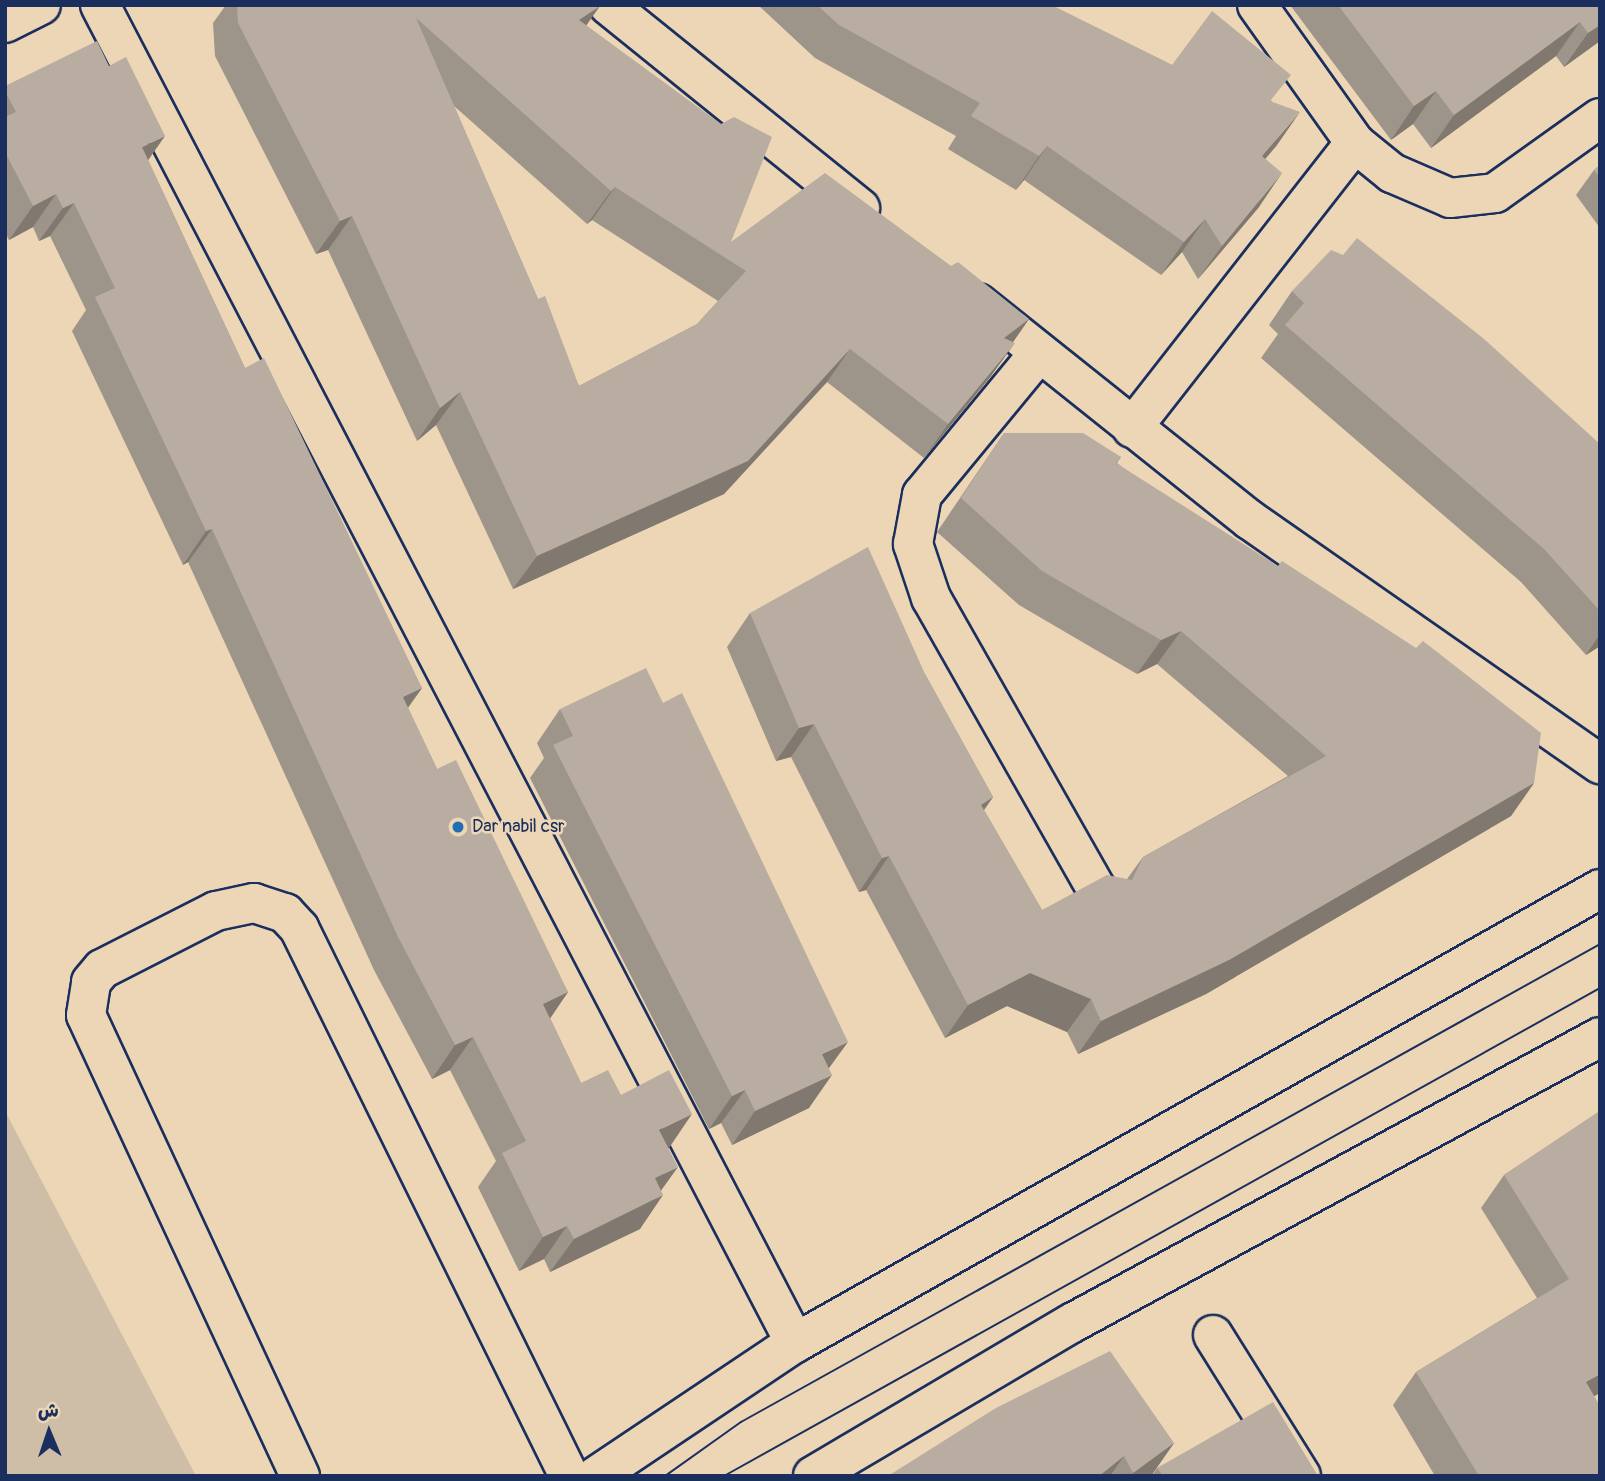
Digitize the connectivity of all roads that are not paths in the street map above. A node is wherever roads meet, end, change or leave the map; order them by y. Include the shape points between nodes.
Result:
1 (41, 5) edge
2 (100, 5) edge
3 (608, 5) edge
4 (1257, 5) edge
5 (5, 23) edge
6 (1600, 118) edge
7 (1355, 143) junction
8 (894, 235) edge
9 (946, 277) edge
10 (1039, 353) junction
11 (1132, 428) junction
12 (1600, 764) edge
13 (1600, 889) edge
14 (1099, 894) edge
15 (1600, 1037) edge
16 (1213, 1335) dead end
17 (794, 1343) junction
18 (300, 1476) edge
19 (569, 1476) edge
20 (596, 1476) edge
21 (813, 1476) edge
22 (1301, 1476) edge

1 - 5 street
2 - 17 street
3 - 8 street
4 - 7 street
6 - 7 street via 1522,177 1471,199 1413,183
7 - 11 street
9 - 10 street
10 - 11 street
10 - 14 street via 922,495 913,544 937,610
11 - 12 street via 1282,543
13 - 17 street
15 - 21 street via 1072,1323
16 - 22 street
17 - 20 street
18 - 19 street via 86,1015 91,982 102,969 216,911 254,903 285,913 299,928

